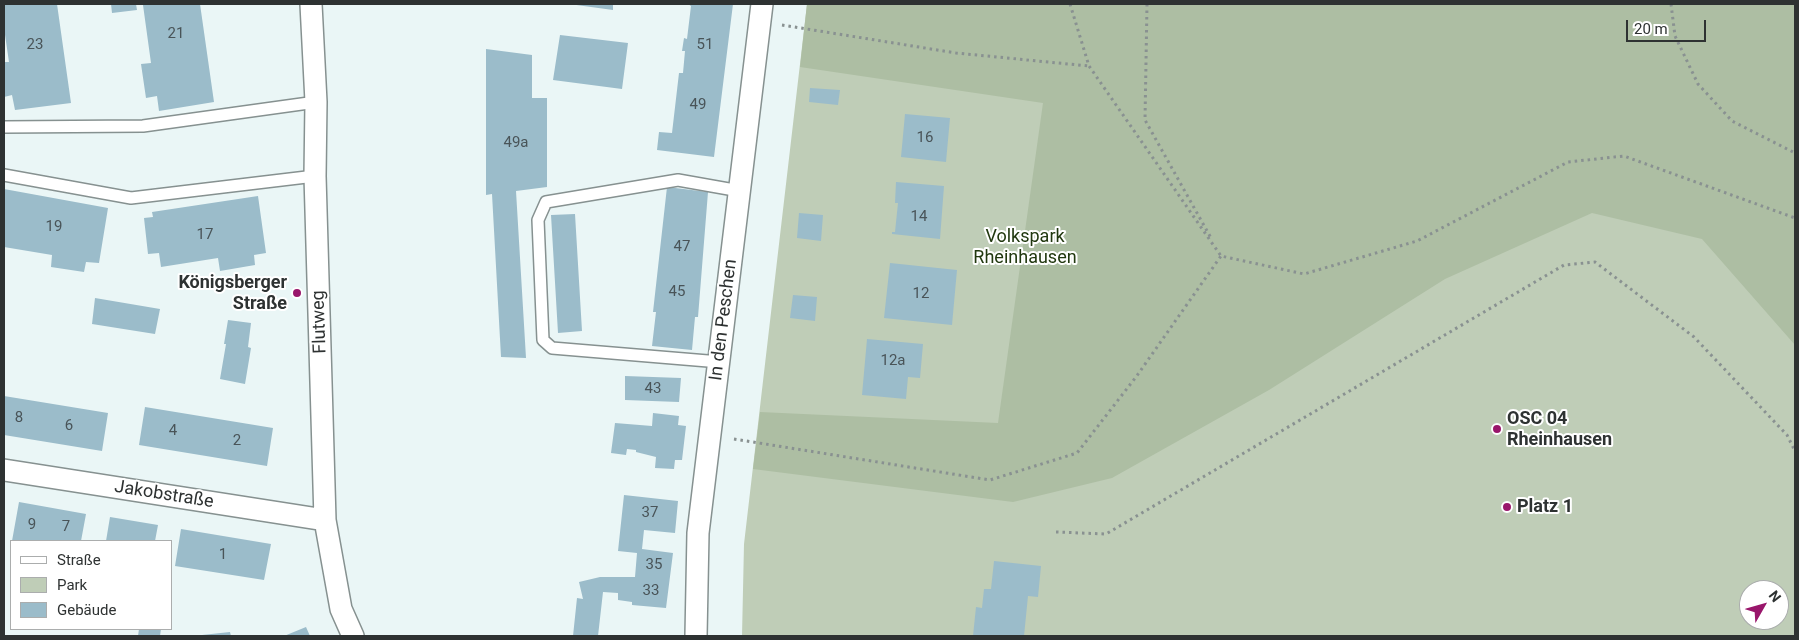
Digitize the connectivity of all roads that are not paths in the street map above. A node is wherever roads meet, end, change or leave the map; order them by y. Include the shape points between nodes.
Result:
1 (311, 4) edge
2 (761, 12) edge
3 (316, 102) junction
4 (4, 127) edge
5 (4, 175) edge
6 (315, 176) junction
7 (740, 191) junction
8 (720, 362) junction
9 (4, 470) edge
10 (325, 520) junction
11 (353, 636) edge
12 (696, 636) edge

1 - 3 street, Flutweg
2 - 7 street, In den Peschen
3 - 4 lane via 143,126
3 - 6 street, Flutweg
5 - 6 lane via 131,198
6 - 10 street, Flutweg
7 - 8 street, In den Peschen
7 - 8 lane via 678,180 546,202 538,220 543,340 552,348
8 - 12 street, In den Peschen via 698,533
9 - 10 street, Jakobstraße
10 - 11 street, Flutweg via 341,609

